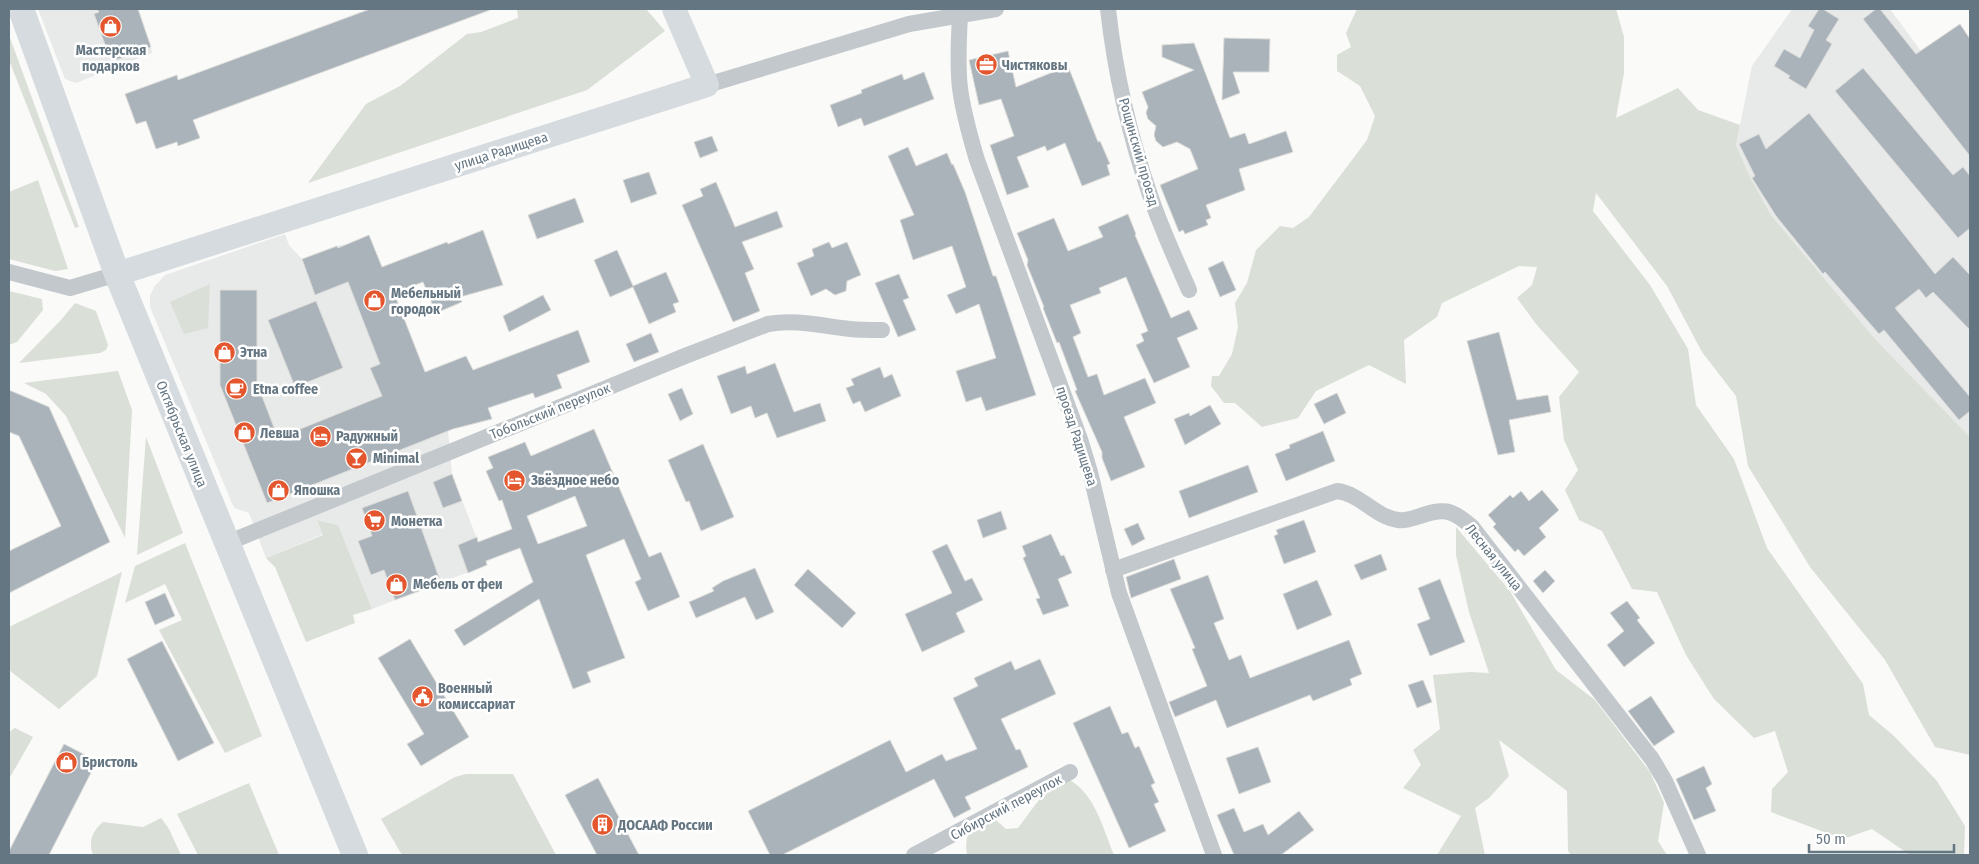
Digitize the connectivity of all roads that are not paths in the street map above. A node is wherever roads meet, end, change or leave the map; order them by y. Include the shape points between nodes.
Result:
1 (20, 9) edge
2 (674, 9) edge
3 (996, 9) edge
4 (1108, 9) edge
5 (960, 14) junction
6 (707, 86) junction
7 (9, 272) edge
8 (117, 274) junction
9 (1189, 290) dead end
10 (882, 330) dead end
11 (227, 543) junction
12 (1113, 570) junction
13 (1070, 772) dead end
14 (355, 855) edge
15 (914, 855) edge
16 (1214, 855) edge
17 (1698, 855) edge

1 - 8 main road, Октябрьская улица
2 - 6 main road
3 - 5 street, улица Радищева
4 - 9 street, Рощинский проезд via 1126,112 1151,198
5 - 6 street, улица Радищева via 909,24
5 - 12 street, проезд Радищева via 960,88 968,127 1080,439
6 - 8 main road, улица Радищева
7 - 8 street, улица Радищева via 70,288
8 - 11 main road, Октябрьская улица
10 - 11 street, Тобольский переулок via 801,322 768,324
11 - 14 main road, Октябрьская улица
12 - 16 street, проезд Радищева via 1128,622
12 - 17 street, Лесная улица via 1337,491 1356,496 1391,519 1408,520 1437,510 1457,514 1472,527 1652,760 1665,781
13 - 15 street, Сибирский переулок

